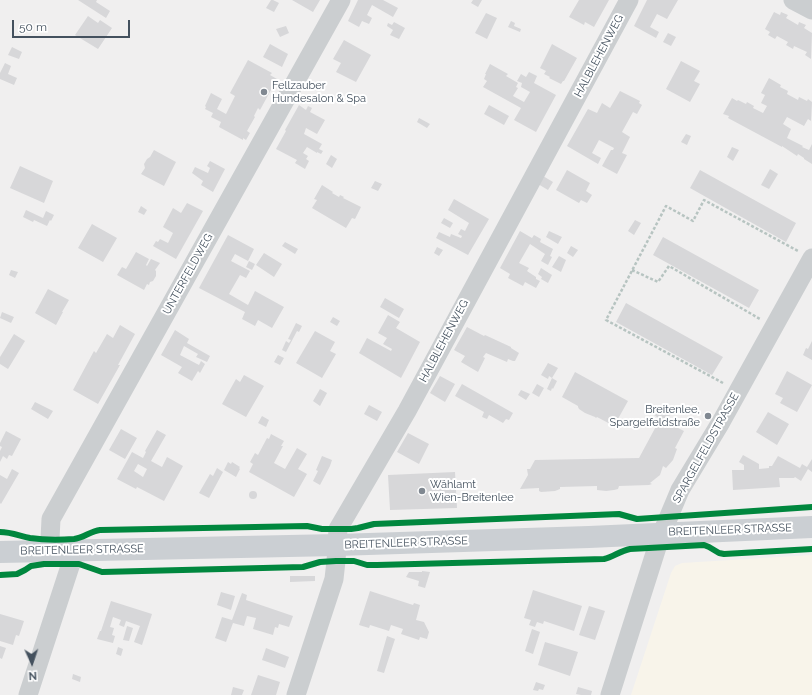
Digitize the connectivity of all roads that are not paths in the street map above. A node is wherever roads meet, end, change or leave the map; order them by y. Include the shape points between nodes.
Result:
1 (341, 0) edge
2 (629, 0) edge
3 (793, 0) edge
4 (812, 10) edge
5 (812, 258) edge
6 (812, 527) edge
7 (662, 533) junction
8 (336, 545) junction
9 (52, 551) junction
10 (74, 551) junction
11 (0, 552) edge
12 (28, 695) edge
13 (296, 695) edge
14 (610, 695) edge

1 - 9 street, UNTERFELDWEG via 51,519
2 - 8 street, HALBLEHENWEG via 406,411 338,529
3 - 4 street
5 - 7 street, SPARGELFELDSTRASSE via 721,422 680,490
6 - 7 main road, BREITENLEER STRASSE
7 - 8 main road, BREITENLEER STRASSE
7 - 14 street, SPARGELFELDSTRASSE
8 - 10 main road, BREITENLEER STRASSE
8 - 13 street, HALBLEHENWEG via 334,579
9 - 10 main road, BREITENLEER STRASSE
9 - 11 main road, BREITENLEER STRASSE
10 - 12 street

